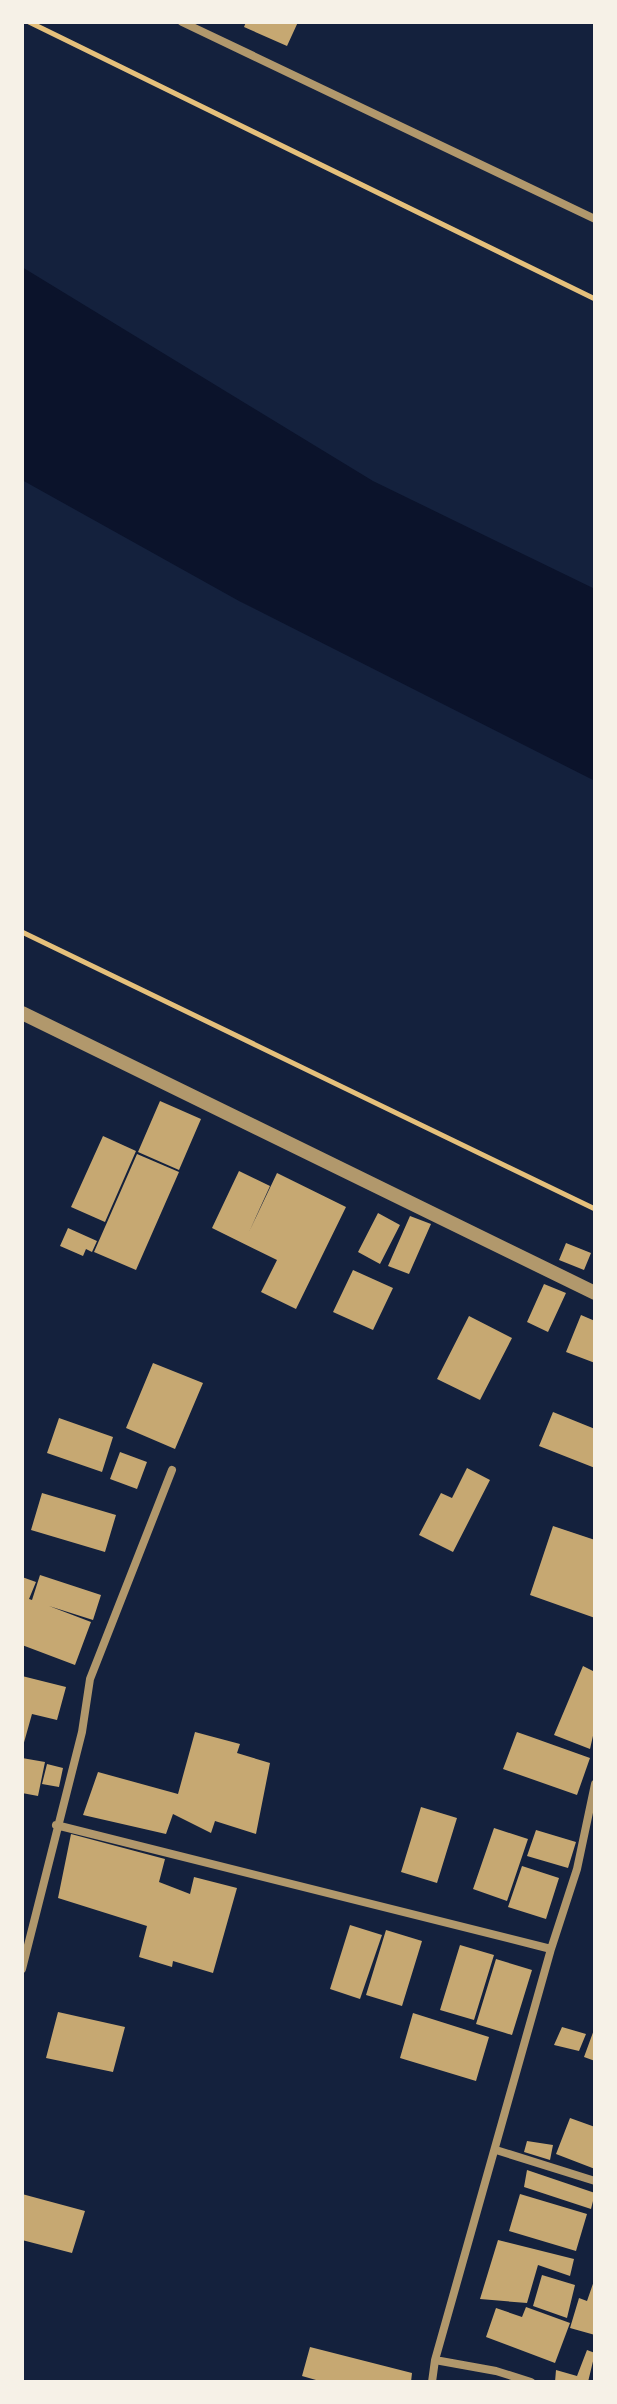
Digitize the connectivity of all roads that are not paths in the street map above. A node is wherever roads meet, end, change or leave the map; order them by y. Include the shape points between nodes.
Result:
1 (182, 22) edge
2 (595, 219) edge
3 (22, 1013) edge
4 (595, 1293) edge
5 (172, 1470) dead end
6 (595, 1784) edge
7 (56, 1825) junction
8 (551, 1949) junction
9 (22, 1969) edge
10 (496, 2150) junction
11 (595, 2181) edge
12 (435, 2360) junction
13 (432, 2382) edge
14 (531, 2382) edge

1 - 2 street
3 - 4 street
5 - 7 street via 90,1679 82,1732
6 - 8 street via 577,1869
7 - 8 street
7 - 9 street
8 - 10 street
10 - 11 street
10 - 12 street
12 - 13 street
12 - 14 street

